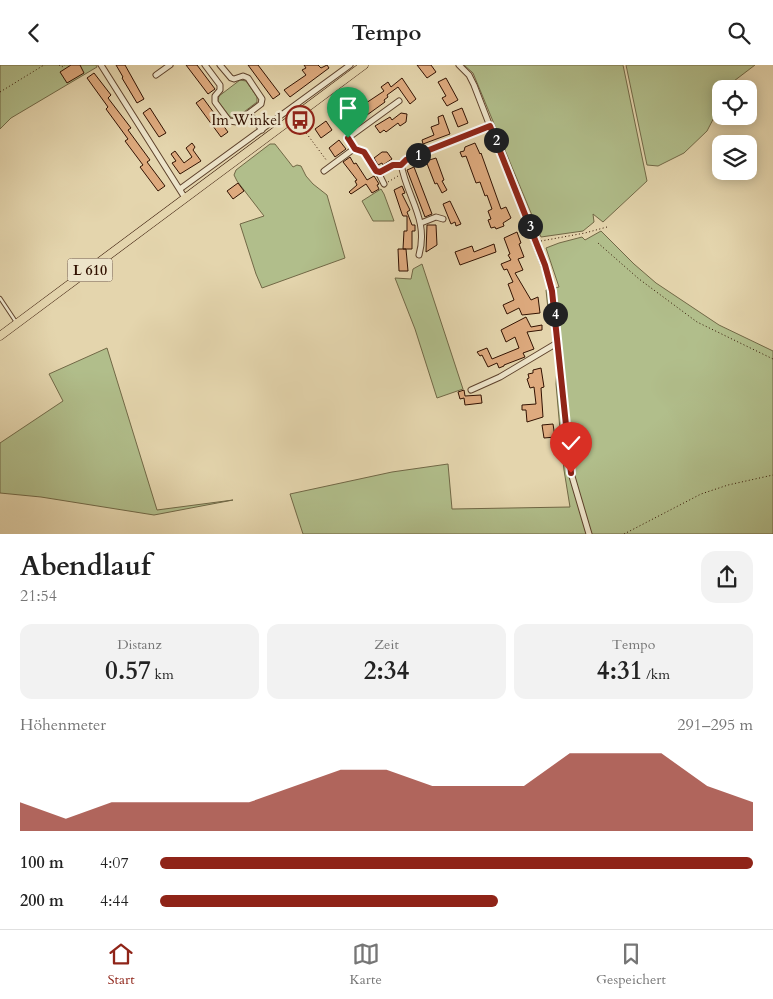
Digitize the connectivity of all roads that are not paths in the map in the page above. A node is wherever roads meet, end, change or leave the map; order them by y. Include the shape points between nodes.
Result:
1 (101, 65) edge
2 (170, 65) edge
3 (205, 65) edge
4 (220, 65) edge
5 (350, 65) edge
6 (364, 65) edge
7 (459, 65) edge
8 (156, 75) dead end
9 (399, 101) dead end
10 (249, 113) junction
11 (490, 126) junction
12 (262, 130) junction
13 (355, 149) junction
14 (401, 165) junction
15 (324, 171) dead end
16 (377, 171) junction
17 (384, 183) road end
18 (180, 189) junction
19 (185, 198) junction
20 (443, 219) dead end
21 (421, 223) junction
22 (419, 255) dead end
23 (0, 298) edge
24 (17, 324) junction
25 (0, 337) edge
26 (557, 343) junction
27 (471, 390) dead end
28 (589, 534) edge

1 - 18 street
2 - 8 street
3 - 10 street via 220,85 214,99 229,121 237,122
4 - 10 street via 231,78 248,77 261,96 261,103
5 - 12 street
6 - 19 main road, L 610
7 - 11 street via 469,75
9 - 13 street via 348,138
10 - 12 street
11 - 14 street via 413,157
11 - 26 street via 536,241 552,291
12 - 18 street
13 - 15 street
13 - 16 street via 364,152
14 - 16 street
14 - 21 street
16 - 17 street
18 - 19 street
19 - 24 main road, L 610
20 - 21 street via 436,217
21 - 22 street
23 - 24 lane
24 - 25 main road, L 610
26 - 27 street
26 - 28 street via 571,473

